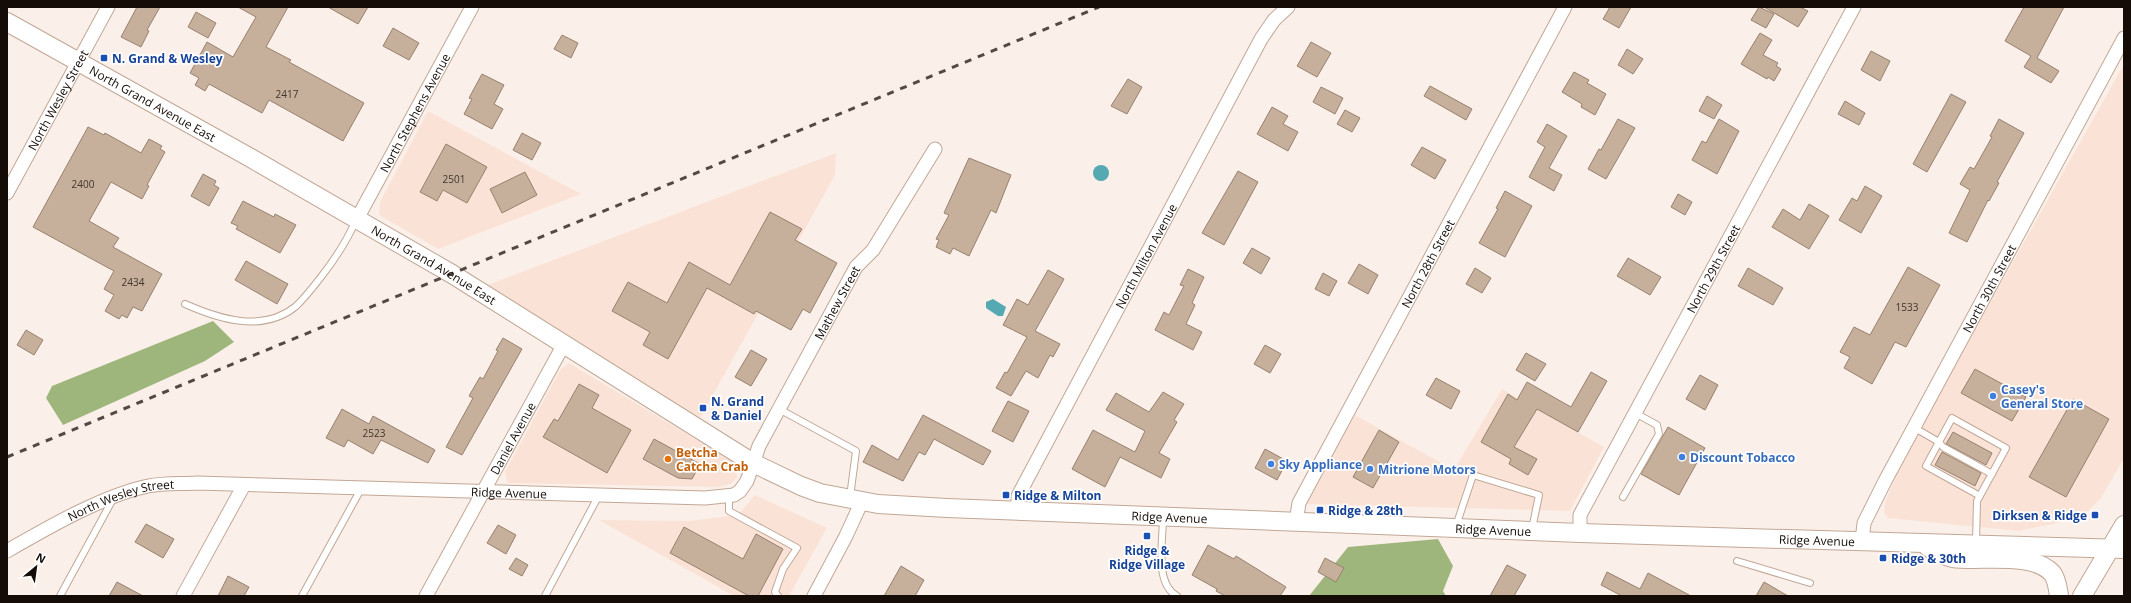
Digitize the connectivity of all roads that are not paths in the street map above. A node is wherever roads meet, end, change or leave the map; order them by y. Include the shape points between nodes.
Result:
1 (108, 7) edge
2 (472, 7) edge
3 (1288, 7) edge
4 (1565, 7) edge
5 (1854, 7) edge
6 (7, 22) edge
7 (2124, 38) edge
8 (79, 61) junction
9 (935, 150) dead end
10 (7, 193) edge
11 (357, 218) junction
12 (185, 304) dead end
13 (564, 344) junction
14 (779, 409) junction
15 (1635, 413) junction
16 (1914, 427) junction
17 (1939, 442) junction
18 (753, 463) junction
19 (1992, 474) junction
20 (244, 485) junction
21 (361, 489) junction
22 (484, 492) junction
23 (599, 496) junction
24 (1980, 496) junction
25 (114, 497) junction
26 (729, 497) junction
27 (1623, 497) dead end
28 (856, 500) junction
29 (1018, 512) junction
30 (1163, 517) junction
31 (1296, 522) junction
32 (2124, 525) edge
33 (1455, 528) junction
34 (1532, 531) junction
35 (1580, 533) junction
36 (1862, 542) junction
37 (1920, 544) junction
38 (1976, 545) junction
39 (2117, 548) edge
40 (7, 551) edge
41 (1738, 561) dead end
42 (1810, 583) dead end
43 (60, 596) edge
44 (183, 596) edge
45 (302, 596) edge
46 (426, 596) edge
47 (545, 596) edge
48 (778, 596) edge
49 (814, 596) edge
50 (1177, 596) edge
51 (2059, 596) edge
52 (2082, 596) edge

1 - 8 street, North Wesley Street
2 - 11 street, North Stephens Avenue
3 - 29 street, North Milton Avenue via 1274,20 1261,39 1018,496
4 - 31 street, North 28th Street via 1299,503
5 - 15 street, North 29th Street
6 - 8 street, North Grand Avenue East
7 - 16 street, North 30th Street
8 - 10 street, North Wesley Street
8 - 11 street, North Grand Avenue East
9 - 14 street, Mathew Street via 873,250 856,267
11 - 12 lane via 349,237 308,294 295,307 280,316 261,321 227,320
11 - 13 street, North Grand Avenue East
13 - 18 street, North Grand Avenue East
13 - 22 street, Daniel Avenue
14 - 18 street, Mathew Street
14 - 28 lane via 856,451
15 - 27 lane via 1657,425 1659,434
15 - 35 street, North 29th Street via 1580,516
16 - 17 lane
16 - 36 street, North 30th Street via 1864,523
17 - 19 lane via 1943,447
17 - 19 lane via 1952,418 2006,448
17 - 24 lane via 1926,466
18 - 26 street via 740,492
18 - 28 street, North Grand Avenue East via 801,486
19 - 24 lane
20 - 21 street, Ridge Avenue
20 - 25 street, North Wesley Street via 197,483 149,486
20 - 44 street
21 - 22 street, Ridge Avenue
21 - 45 lane
22 - 23 street, Ridge Avenue
22 - 46 street, Daniel Avenue
23 - 26 street, Ridge Avenue
23 - 47 lane
24 - 38 lane via 1977,501
25 - 40 street, North Wesley Street via 42,531
25 - 43 lane
26 - 48 lane via 730,511 797,548 782,569 775,592
28 - 29 street, Ridge Avenue via 878,504
28 - 49 street via 846,536
29 - 30 street, Ridge Avenue
30 - 31 street, Ridge Avenue
30 - 50 lane via 1162,571 1166,586
31 - 33 street, Ridge Avenue
32 - 39 street
33 - 34 street, Ridge Avenue
33 - 34 lane via 1473,475 1539,495
34 - 35 street, Ridge Avenue
35 - 36 street, Ridge Avenue
36 - 37 street, Ridge Avenue
37 - 38 street, Ridge Avenue
37 - 51 street via 1952,558 2036,563 2052,573
38 - 39 street, Ridge Avenue
39 - 52 street
41 - 42 lane

